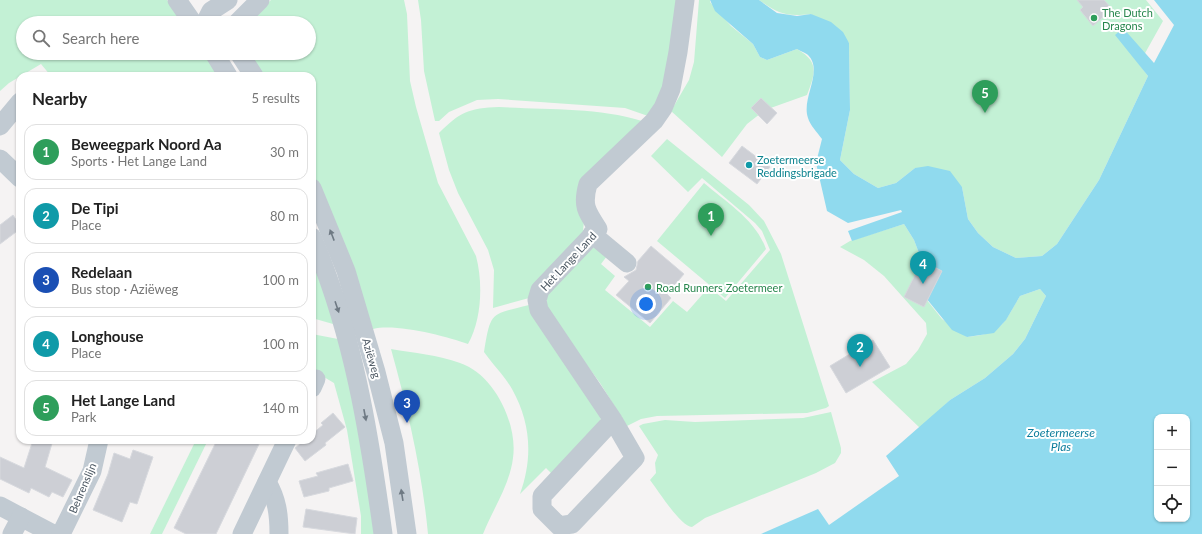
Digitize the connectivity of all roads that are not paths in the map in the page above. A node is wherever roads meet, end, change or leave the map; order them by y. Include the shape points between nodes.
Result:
1 (177, 0) edge
2 (228, 0) edge
3 (260, 0) edge
4 (685, 0) edge
5 (209, 14) edge
6 (188, 16) edge
7 (244, 16) edge
8 (218, 60) edge
9 (244, 60) edge
10 (226, 72) edge
11 (251, 72) edge
12 (16, 107) edge
13 (0, 126) edge
14 (0, 159) edge
15 (16, 171) edge
16 (316, 198) edge
17 (592, 234) junction
18 (316, 248) edge
19 (627, 263) dead end
20 (614, 420) junction
21 (98, 444) edge
22 (285, 444) edge
23 (267, 482) junction
24 (0, 506) edge
25 (20, 517) junction
26 (12, 534) edge
27 (53, 534) edge
28 (61, 534) edge
29 (242, 534) edge
30 (279, 534) edge
31 (384, 534) edge
32 (407, 534) edge

1 - 6 street
2 - 5 street
3 - 7 street
4 - 17 street, Het Lange Land via 671,89 663,108 654,121 588,184 585,197 586,211 598,229
8 - 10 street
9 - 11 street
12 - 13 street
14 - 15 street
32 -> 16 street, Aziëweg via 394,443 376,372 346,271
17 - 19 street
17 - 20 street, Het Lange Land via 540,290 537,300 539,310
18 -> 31 street, Aziëweg via 346,333 358,377
20 - 20 street, Het Lange Land via 635,458 572,524 559,526 542,509 542,496
21 - 28 street, Behrenslijn via 92,471
22 - 23 street
23 - 29 street
23 - 30 street via 275,496 280,515
24 - 25 street
25 - 26 street
25 - 27 street

